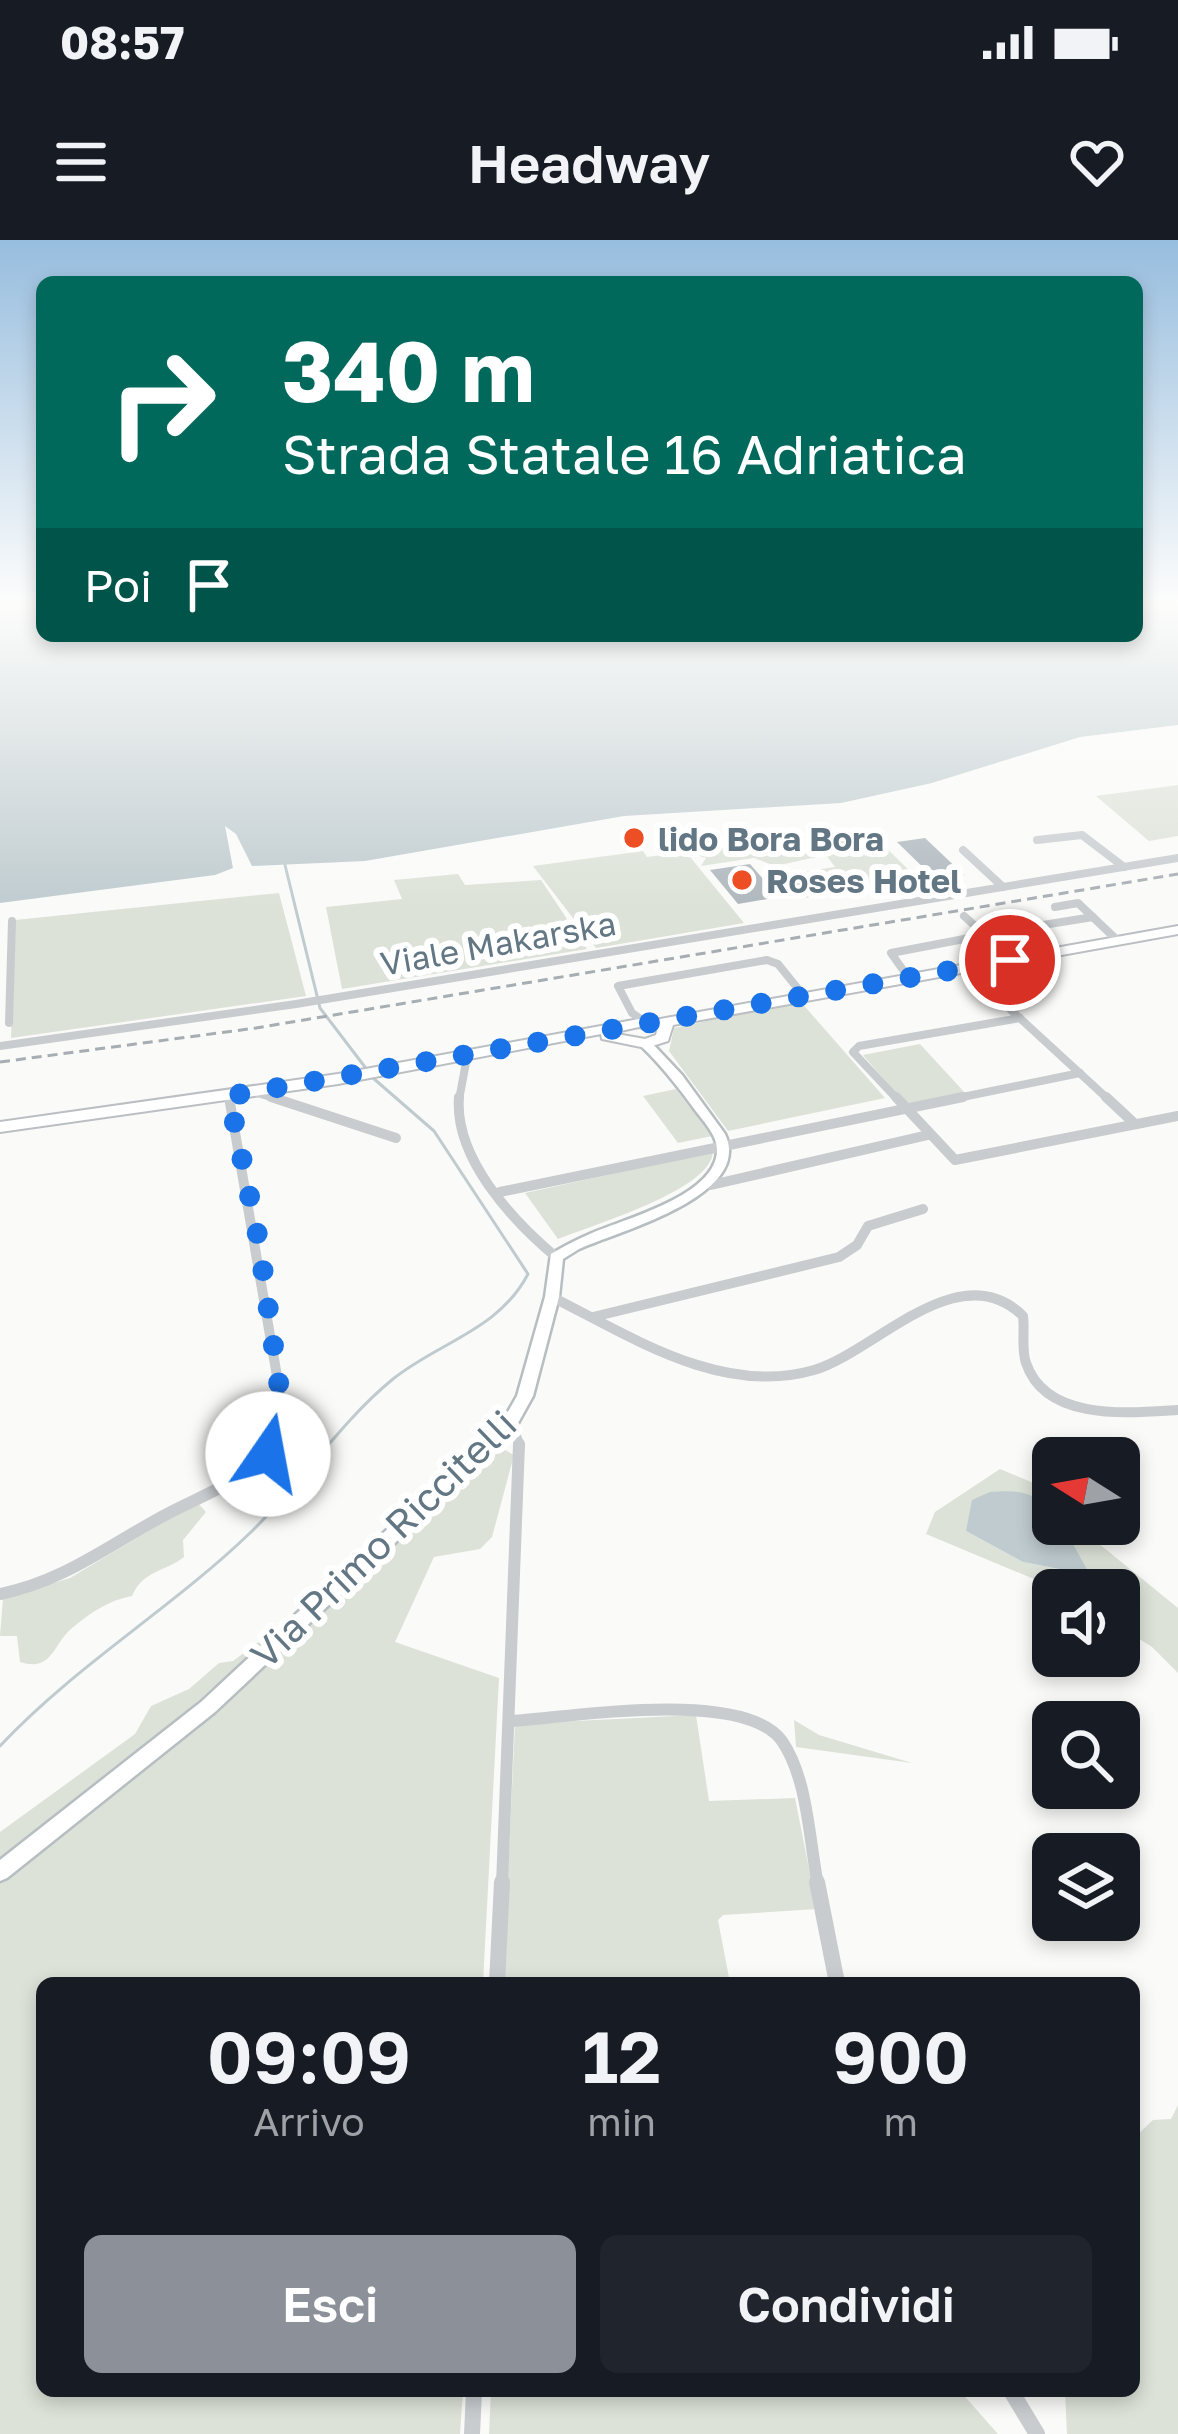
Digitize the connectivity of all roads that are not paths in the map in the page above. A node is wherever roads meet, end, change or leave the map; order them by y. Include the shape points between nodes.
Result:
1 (1037, 840) dead end
2 (964, 850) dead end
3 (1178, 858) edge
4 (1124, 867) junction
5 (1003, 887) junction
6 (1055, 907) dead end
7 (964, 916) dead end
8 (1093, 917) junction
9 (12, 921) dead end
10 (1018, 929) dead end
11 (1178, 930) edge
12 (985, 935) junction
13 (6, 936) edge
14 (1130, 941) junction
15 (1010, 960) junction
16 (964, 967) junction
17 (908, 977) junction
18 (5, 984) edge
19 (803, 995) junction
20 (1020, 1018) junction
21 (9, 1023) dead end
22 (645, 1032) junction
23 (0, 1046) edge
24 (467, 1057) junction
25 (1080, 1073) junction
26 (255, 1092) junction
27 (229, 1096) junction
28 (904, 1108) junction
29 (1178, 1116) edge
30 (1136, 1124) junction
31 (0, 1127) edge
32 (928, 1136) junction
33 (396, 1138) dead end
34 (724, 1145) junction
35 (710, 1185) junction
36 (500, 1192) junction
37 (923, 1209) dead end
38 (556, 1258) junction
39 (553, 1298) junction
40 (593, 1317) junction
41 (1178, 1409) edge
42 (512, 1422) junction
43 (0, 1594) edge
44 (512, 1721) junction
45 (0, 1872) edge
46 (497, 1977) edge
47 (835, 1977) edge
48 (474, 2397) edge
49 (1015, 2397) edge
50 (472, 2434) edge
51 (1037, 2434) edge

1 - 4 street via 1081,834
2 - 5 street
3 - 4 street, Viale Makarska
4 - 5 street, Viale Makarska
5 - 23 street, Viale Makarska
6 - 8 street via 1078,904
7 - 12 street
8 - 10 street
8 - 14 street
9 - 13 street
11 - 14 main road
12 - 15 street
12 - 17 street via 891,953
13 - 18 street
14 - 15 main road
15 - 16 main road
16 - 17 main road
16 - 20 street
17 - 19 main road
18 - 21 street
19 - 22 main road via 677,1018
19 - 22 street via 776,963 762,960 622,984 617,989
20 - 25 street
20 - 28 street via 854,1048
22 - 24 main road
22 - 34 street
24 - 26 main road
24 - 36 street via 460,1130
25 - 28 street
25 - 30 street
26 - 27 main road
26 - 33 street
27 - 31 main road
27 - 43 street via 263,1272 283,1414 279,1440 254,1465 85,1568
28 - 32 street
28 - 34 street
29 - 30 street
30 - 32 street via 962,1161
32 - 35 street
34 - 35 street
34 - 36 street
35 - 38 street
36 - 38 street
37 - 40 street via 868,1226 839,1257
38 - 39 street, Via Primo Riccitelli
39 - 40 street
39 - 42 street, Via Primo Riccitelli
40 - 41 street via 715,1370 766,1378 843,1359 932,1302 990,1299 1024,1316 1025,1363 1052,1395 1107,1412
42 - 44 street via 522,1457
42 - 45 street, Via Primo Riccitelli via 208,1707
44 - 46 street
44 - 47 street via 702,1713 754,1720 777,1735 797,1777
48 - 50 street
49 - 51 street

